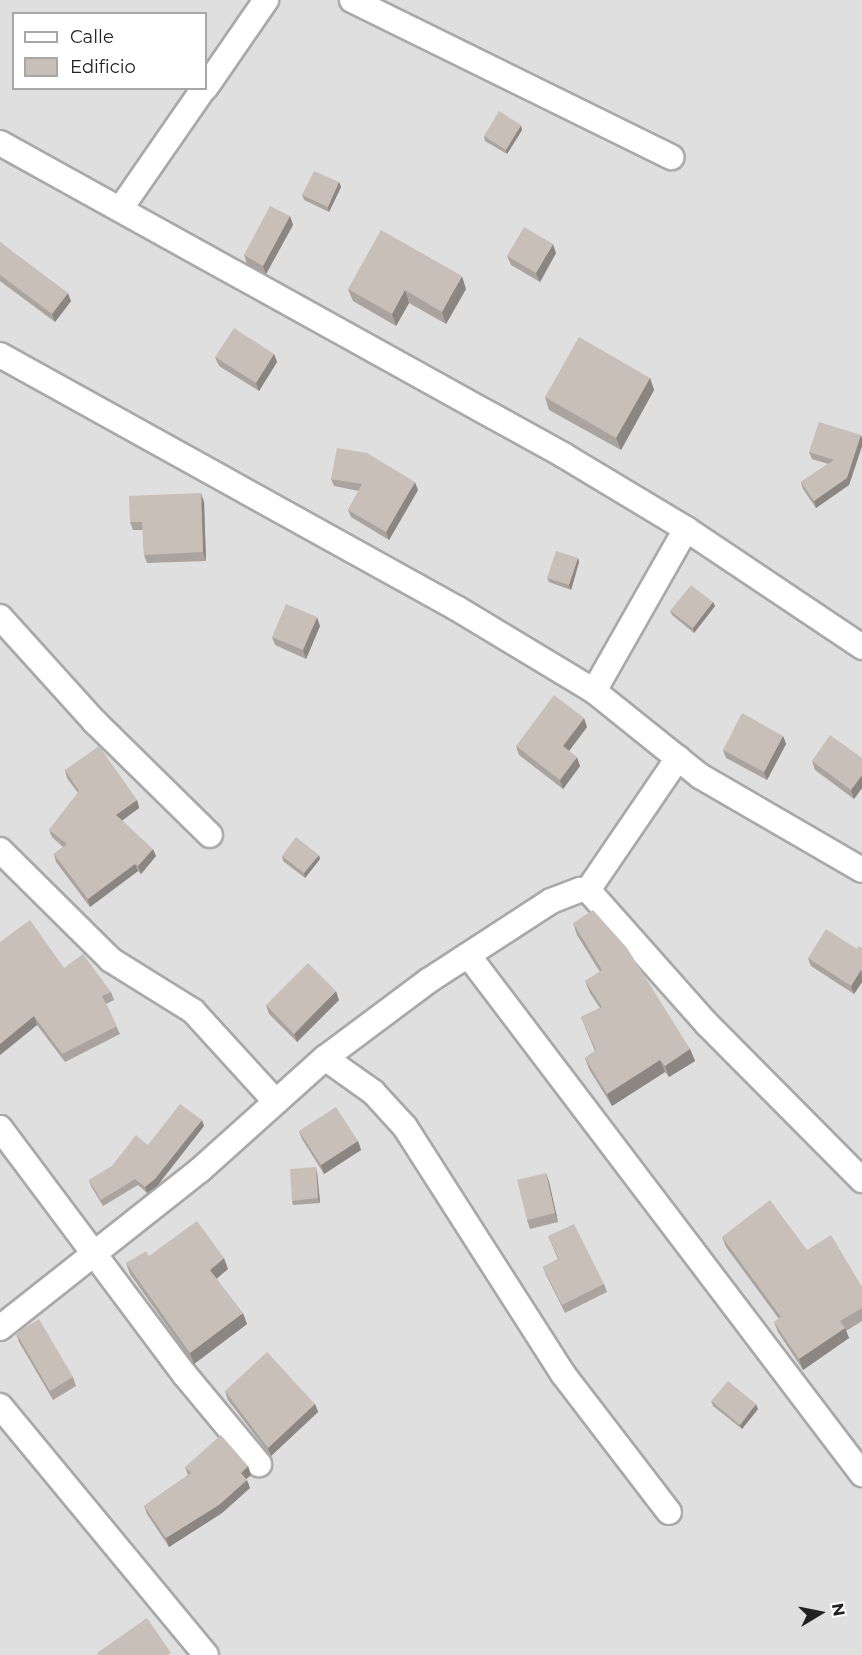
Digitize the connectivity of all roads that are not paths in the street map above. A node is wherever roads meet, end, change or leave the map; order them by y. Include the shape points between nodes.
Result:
1 (266, 0) edge
2 (352, 0) edge
3 (207, 85) edge
4 (204, 90) edge
5 (0, 143) edge
6 (671, 157) dead end
7 (121, 208) junction
8 (0, 355) edge
9 (686, 529) junction
10 (0, 617) edge
11 (862, 647) edge
12 (594, 691) junction
13 (678, 758) junction
14 (210, 835) dead end
15 (0, 850) edge
16 (862, 870) edge
17 (588, 890) junction
18 (468, 955) junction
19 (325, 1058) junction
20 (276, 1102) junction
21 (0, 1128) edge
22 (862, 1180) edge
23 (95, 1253) junction
24 (0, 1328) edge
25 (0, 1406) edge
26 (259, 1464) dead end
27 (862, 1474) edge
28 (669, 1512) dead end
29 (206, 1655) edge

1 - 3 street
2 - 6 street
4 - 7 street
5 - 7 street
7 - 9 street via 337,333 563,454
8 - 12 street via 458,609
9 - 11 street
9 - 12 street
10 - 14 street via 95,722
12 - 13 street
13 - 16 street via 700,776
13 - 17 street
15 - 20 street via 111,960 193,1011
17 - 18 street via 573,891 551,901
17 - 22 street via 707,1024
18 - 19 street
18 - 27 street
19 - 20 street
19 - 28 street via 373,1092 405,1127 563,1374
20 - 23 street via 200,1170
21 - 23 street
23 - 24 street
23 - 26 street via 185,1375
25 - 29 street

